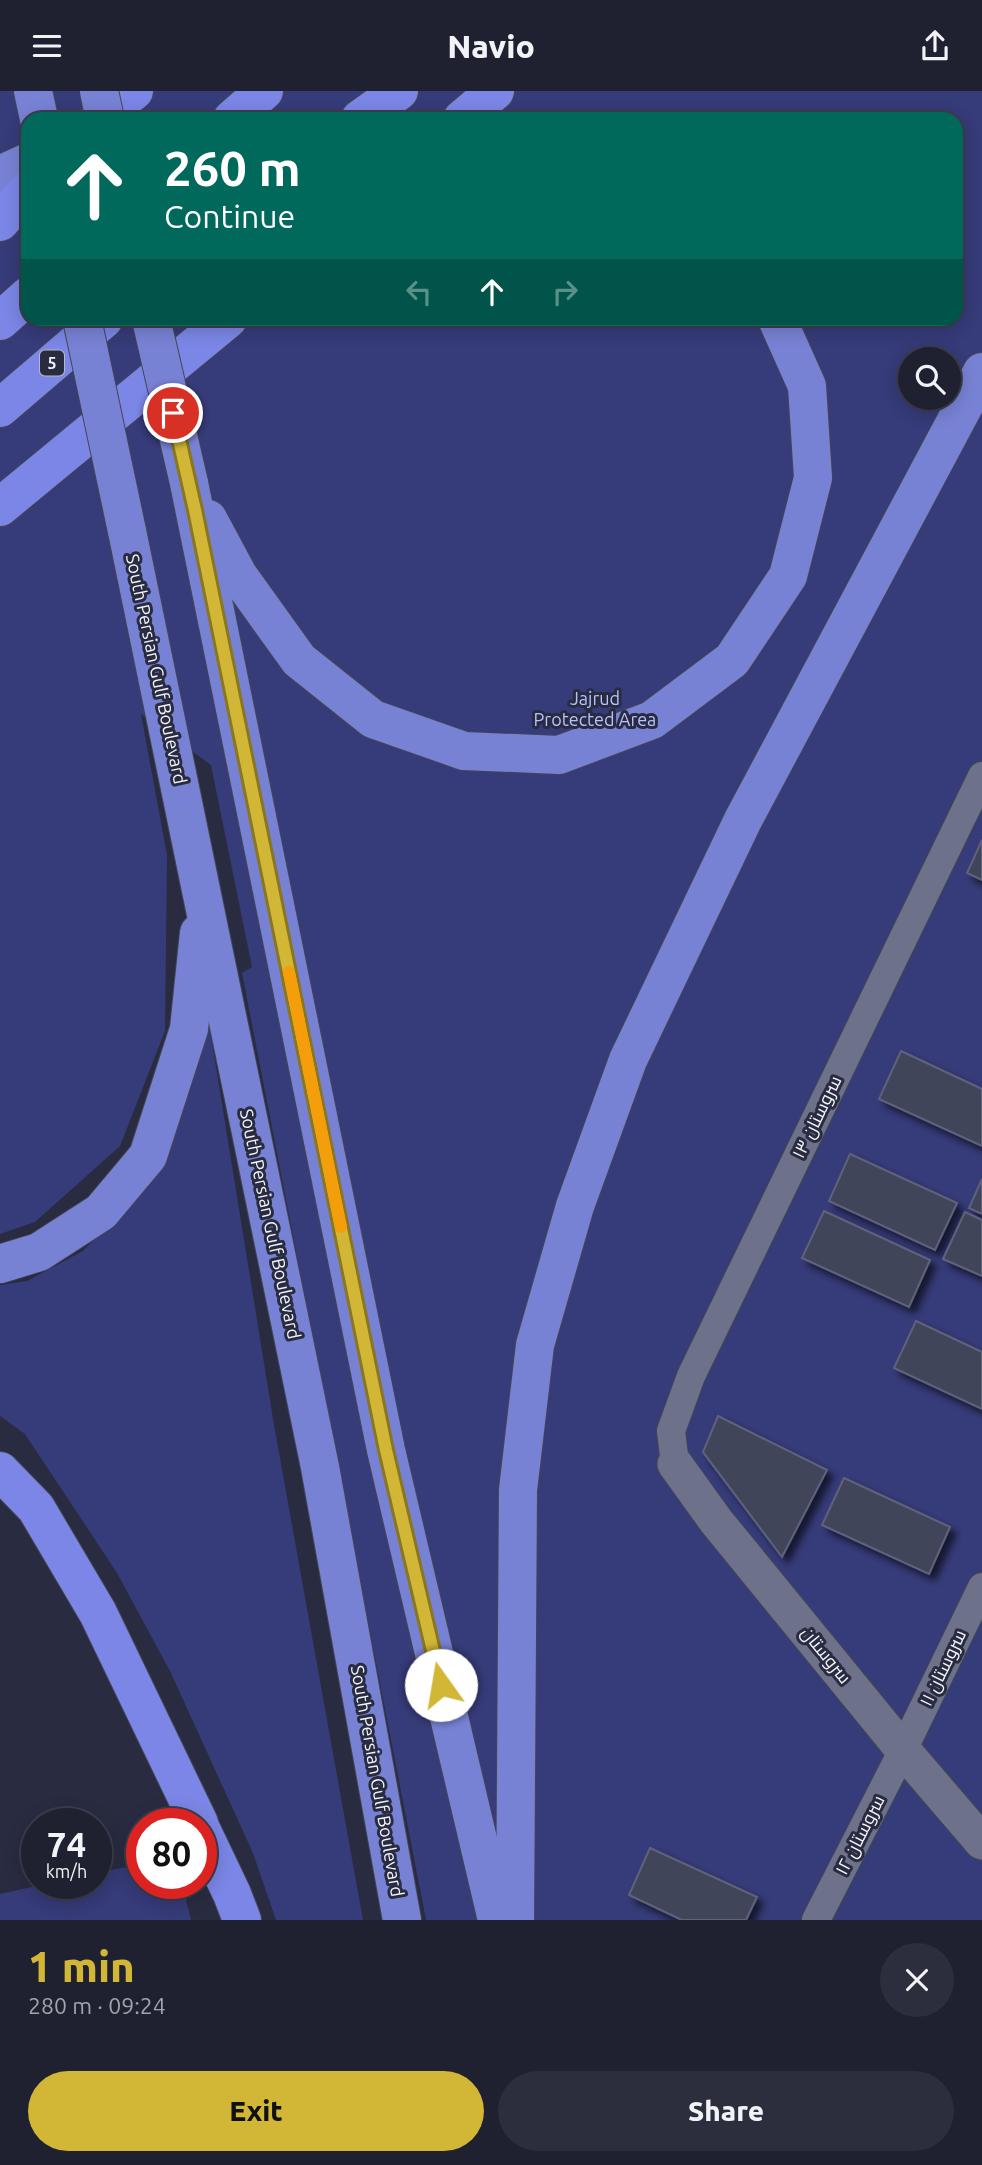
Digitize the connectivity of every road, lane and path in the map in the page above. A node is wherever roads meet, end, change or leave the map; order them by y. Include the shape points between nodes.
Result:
1 (99, 91) edge
2 (134, 91) edge
3 (264, 91) edge
4 (400, 91) edge
5 (495, 91) edge
6 (104, 112) edge
7 (108, 112) edge
8 (240, 112) edge
9 (370, 112) edge
10 (470, 112) edge
11 (21, 165) edge
12 (0, 175) edge
13 (21, 198) edge
14 (0, 222) edge
15 (21, 302) edge
16 (0, 321) edge
17 (83, 326) edge
18 (96, 326) edge
19 (153, 326) edge
20 (220, 326) edge
21 (780, 326) edge
22 (982, 372) edge
23 (0, 408) edge
24 (189, 483) junction
25 (0, 507) edge
26 (982, 776) edge
27 (202, 896) junction
28 (0, 1264) edge
29 (675, 1464) joint
30 (0, 1471) edge
31 (982, 1587) edge
32 (903, 1750) junction
33 (192, 1808) edge
34 (982, 1842) edge
35 (217, 1862) edge
36 (242, 1920) edge
37 (402, 1920) edge
38 (497, 1920) edge
39 (515, 1920) edge
40 (816, 1920) edge

1 - 6 highway, bridge
2 - 7 highway
3 - 8 highway
4 - 9 highway
5 - 10 highway
11 - 12 highway
13 - 14 highway
15 - 16 highway
17 - 27 highway, South Persian Gulf Boulevard, bridge
18 - 23 highway, 5
19 - 24 highway, bridge
20 - 25 highway
21 - 24 highway via 807,386 813,478 788,576 732,660 652,720 559,755 464,751 373,719 299,660 238,575
22 - 39 highway via 743,820 628,1060 575,1206 535,1345 518,1490
24 - 38 highway via 386,1450
26 - 29 street, سروستان ۱۳ via 691,1376 671,1431
27 - 28 highway via 189,1029 148,1156 102,1212 40,1252
27 - 37 highway, South Persian Gulf Boulevard via 320,1467
29 - 32 street, سروستان
30 - 33 highway via 36,1508 98,1613
31 - 32 street, سروستان ۱۱
32 - 34 street, سروستان
32 - 40 street, سروستان ۱۲
35 - 36 highway

